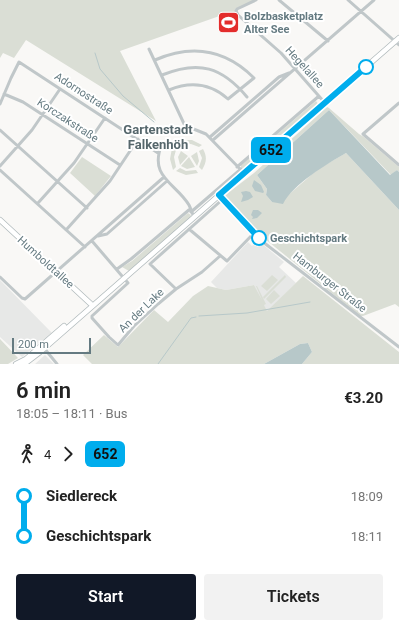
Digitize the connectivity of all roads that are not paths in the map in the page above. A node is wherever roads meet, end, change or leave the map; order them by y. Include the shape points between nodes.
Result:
1 (256, 0) edge
2 (279, 0) edge
3 (348, 0) edge
4 (374, 0) edge
5 (362, 12) junction
6 (328, 41) junction
7 (398, 42) edge
8 (150, 49) dead end
9 (155, 60) junction
10 (296, 69) junction
11 (291, 73) junction
12 (162, 75) junction
13 (60, 89) junction
14 (240, 89) junction
15 (169, 90) junction
16 (4, 94) junction
17 (319, 96) junction
18 (247, 97) dead end
19 (325, 103) junction
20 (399, 103) edge
21 (0, 104) edge
22 (395, 106) junction
23 (399, 110) edge
24 (43, 115) junction
25 (105, 118) junction
26 (186, 128) junction
27 (0, 130) edge
28 (178, 130) dead end
29 (210, 137) junction
30 (138, 139) junction
31 (213, 140) junction
32 (87, 144) junction
33 (162, 144) dead end
34 (19, 146) junction
35 (158, 152) junction
36 (120, 165) junction
37 (399, 165) edge
38 (0, 166) edge
39 (0, 170) edge
40 (241, 170) junction
41 (164, 177) junction
42 (167, 181) junction
43 (58, 182) junction
44 (219, 195) junction
45 (224, 199) junction
46 (38, 203) junction
47 (87, 208) junction
48 (192, 213) junction
49 (0, 220) edge
50 (189, 229) junction
51 (66, 230) junction
52 (254, 233) junction
53 (98, 236) junction
54 (92, 240) junction
55 (160, 246) junction
56 (85, 247) junction
57 (164, 251) junction
58 (220, 256) junction
59 (117, 269) junction
60 (57, 272) junction
61 (0, 277) edge
62 (124, 277) junction
63 (176, 289) junction
64 (92, 304) junction
65 (399, 347) edge
66 (44, 348) junction
67 (16, 364) edge
68 (23, 364) edge
69 (57, 364) edge

1 - 10 street, Hegelallee via 237,9 237,16 275,47
2 - 6 street
3 - 5 street
4 - 5 street
5 - 6 street
5 - 7 street
6 - 10 street
7 - 19 main road
8 - 9 street
9 - 12 street
9 - 14 street via 183,51 217,54 236,63 254,78
10 - 11 street
10 - 17 street, Hegelallee
11 - 29 street via 279,77
11 - 31 street
12 - 14 street via 180,68 201,68 223,75 235,82
12 - 15 street
13 - 16 street, Adornostraße via 19,62
13 - 24 street
13 - 25 street, Adornostraße
14 - 15 street via 228,99 216,90 202,85 184,85
14 - 18 street
15 - 26 street
16 - 21 street
16 - 24 street, Korczakstraße via 18,99
17 - 19 street, Hegelallee
17 - 40 street
19 - 40 main road
20 - 22 street
22 - 23 street
22 - 37 street via 363,134
24 - 32 street, Korczakstraße
24 - 34 street
25 - 30 street, Adornostraße
25 - 32 street
26 - 28 street
26 - 29 street via 199,130
27 - 34 street
29 - 31 street
30 - 35 street, Adornostraße
30 - 36 street
31 - 40 street
32 - 36 street, Korczakstraße
32 - 43 street
33 - 35 street
34 - 38 street
34 - 43 street
35 - 41 street via 158,164
36 - 47 street
39 - 46 street
40 - 44 main road
40 - 48 street
41 - 42 street
41 - 53 street
42 - 48 street
42 - 53 street via 107,234
43 - 46 street
43 - 47 street
44 - 45 street, Hamburger Straße
44 - 48 main road
45 - 50 street
45 - 52 street, Hamburger Straße
46 - 51 street
47 - 51 street
48 - 55 main road
48 - 59 street
49 - 60 main road, Humboldtallee
50 - 57 street
50 - 58 street
51 - 56 street
52 - 58 street via 227,262
52 - 65 street, Hamburger Straße
53 - 54 street
54 - 56 street
54 - 59 street
55 - 57 street
55 - 62 main road
56 - 60 street
57 - 63 street, An der Lake via 150,264
58 - 63 street, An der Lake
59 - 62 street
60 - 61 street via 25,299
60 - 64 main road, Humboldtallee
62 - 63 street, An der Lake via 128,282 92,316 118,345 134,326
62 - 64 main road
64 - 66 main road
64 - 67 main road via 26,359
66 - 68 main road
66 - 69 street

